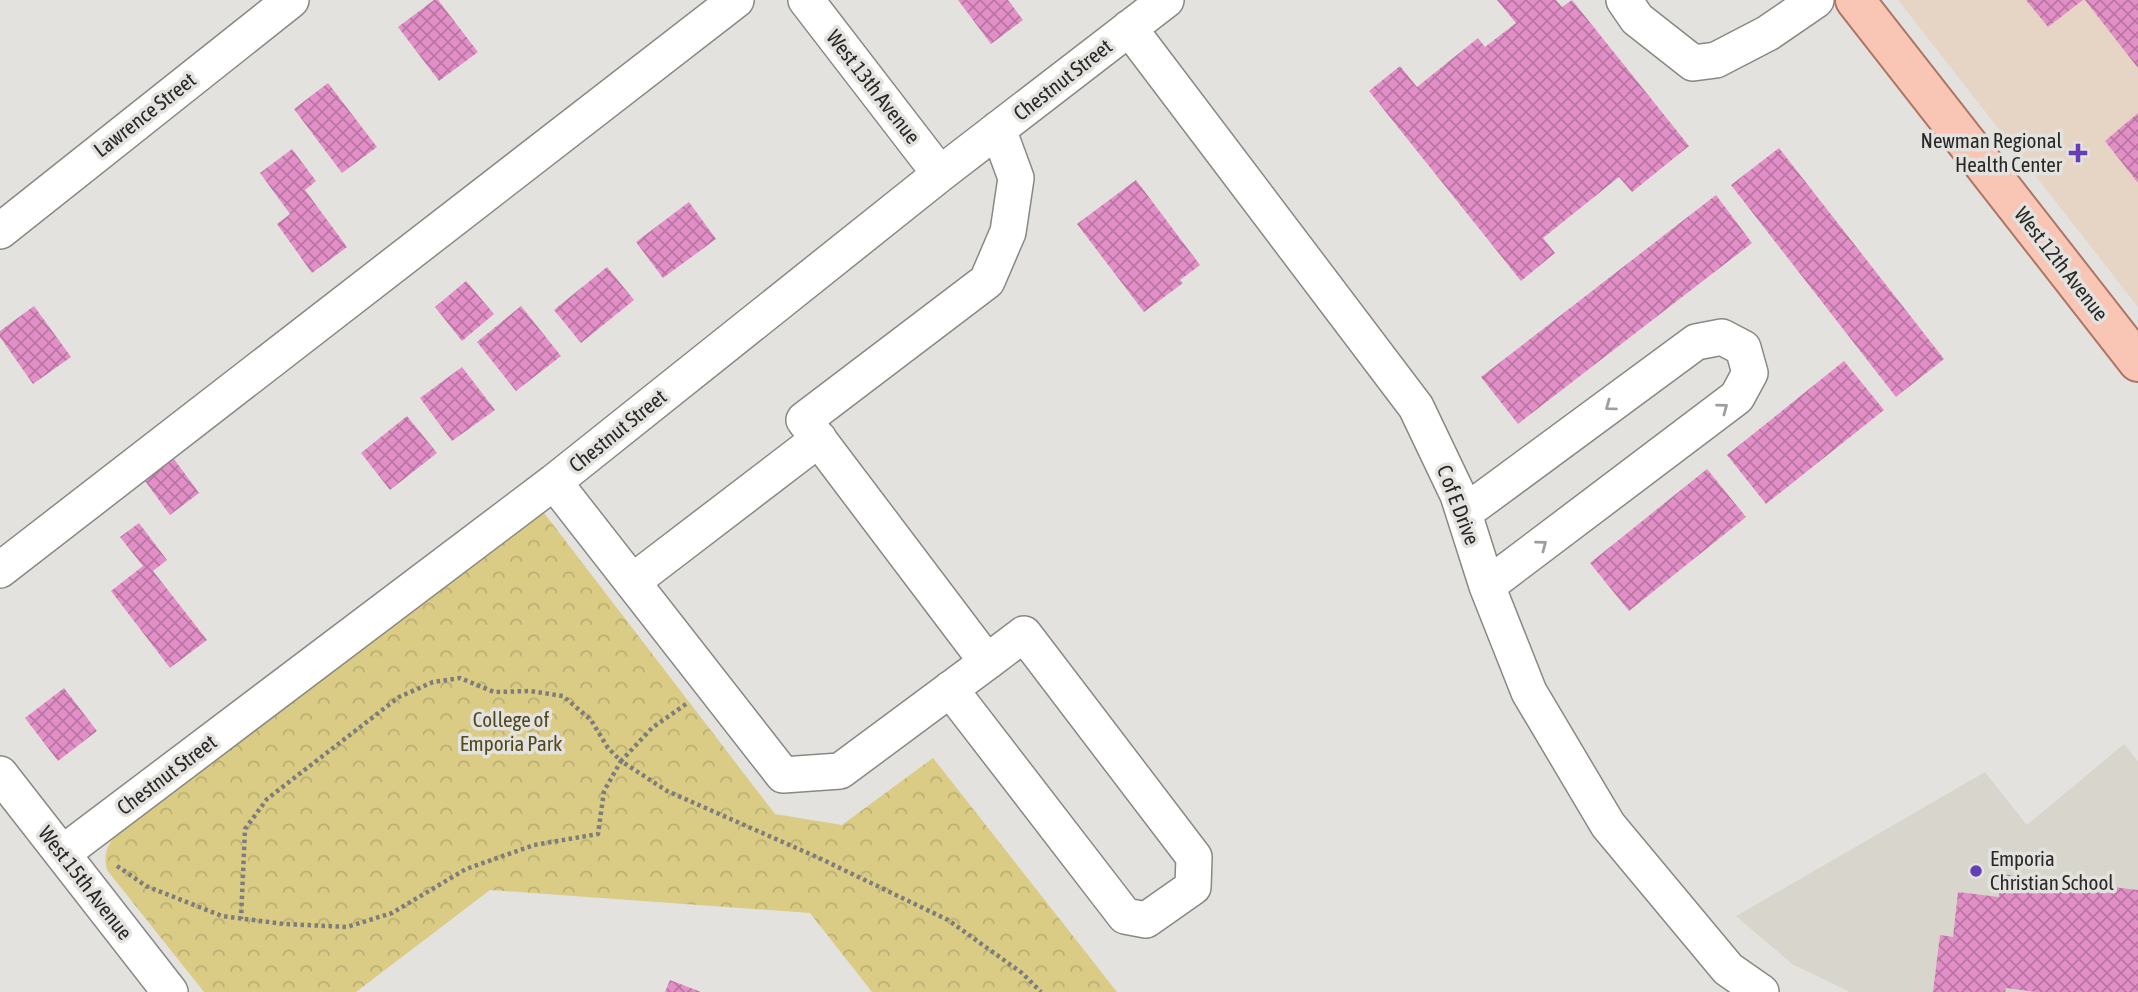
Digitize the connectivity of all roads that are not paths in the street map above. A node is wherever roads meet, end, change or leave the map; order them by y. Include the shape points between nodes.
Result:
1 (290, 0) edge
2 (736, 0) edge
3 (806, 0) edge
4 (1166, 0) edge
5 (1624, 0) edge
6 (1816, 0) edge
7 (1855, 0) edge
8 (1129, 28) junction
9 (998, 129) junction
10 (940, 174) junction
11 (0, 231) edge
12 (2138, 362) edge
13 (819, 439) junction
14 (554, 482) junction
15 (1464, 513) junction
16 (0, 570) edge
17 (632, 582) junction
18 (1487, 586) junction
19 (987, 662) junction
20 (950, 689) junction
21 (0, 774) edge
22 (63, 853) junction
23 (170, 992) edge
24 (1761, 992) edge

1 - 11 street, Lawrence Street
2 - 16 street
3 - 10 street, West 13th Avenue
4 - 8 street, Chestnut Street
5 - 6 street via 1637,19 1693,63 1716,61
7 - 12 main road, West 12th Avenue
8 - 9 street, Chestnut Street
8 - 15 street, C of E Drive via 1416,407
9 - 10 street, Chestnut Street
9 - 13 street via 1016,178 1007,232 986,282 804,419
10 - 14 street, Chestnut Street
13 - 17 street
13 - 19 street
14 - 17 street
14 - 22 street, Chestnut Street
15 - 18 street, C of E Drive
18 -> 15 street via 1737,397 1750,373 1743,348 1723,337 1696,342
17 - 20 street via 783,775 840,771
18 - 24 street, C of E Drive via 1529,692 1608,825 1728,969
19 - 20 street
19 - 20 street via 1024,634 1194,857 1193,887 1146,920 1125,916
21 - 22 street, West 15th Avenue
22 - 23 street, West 15th Avenue

